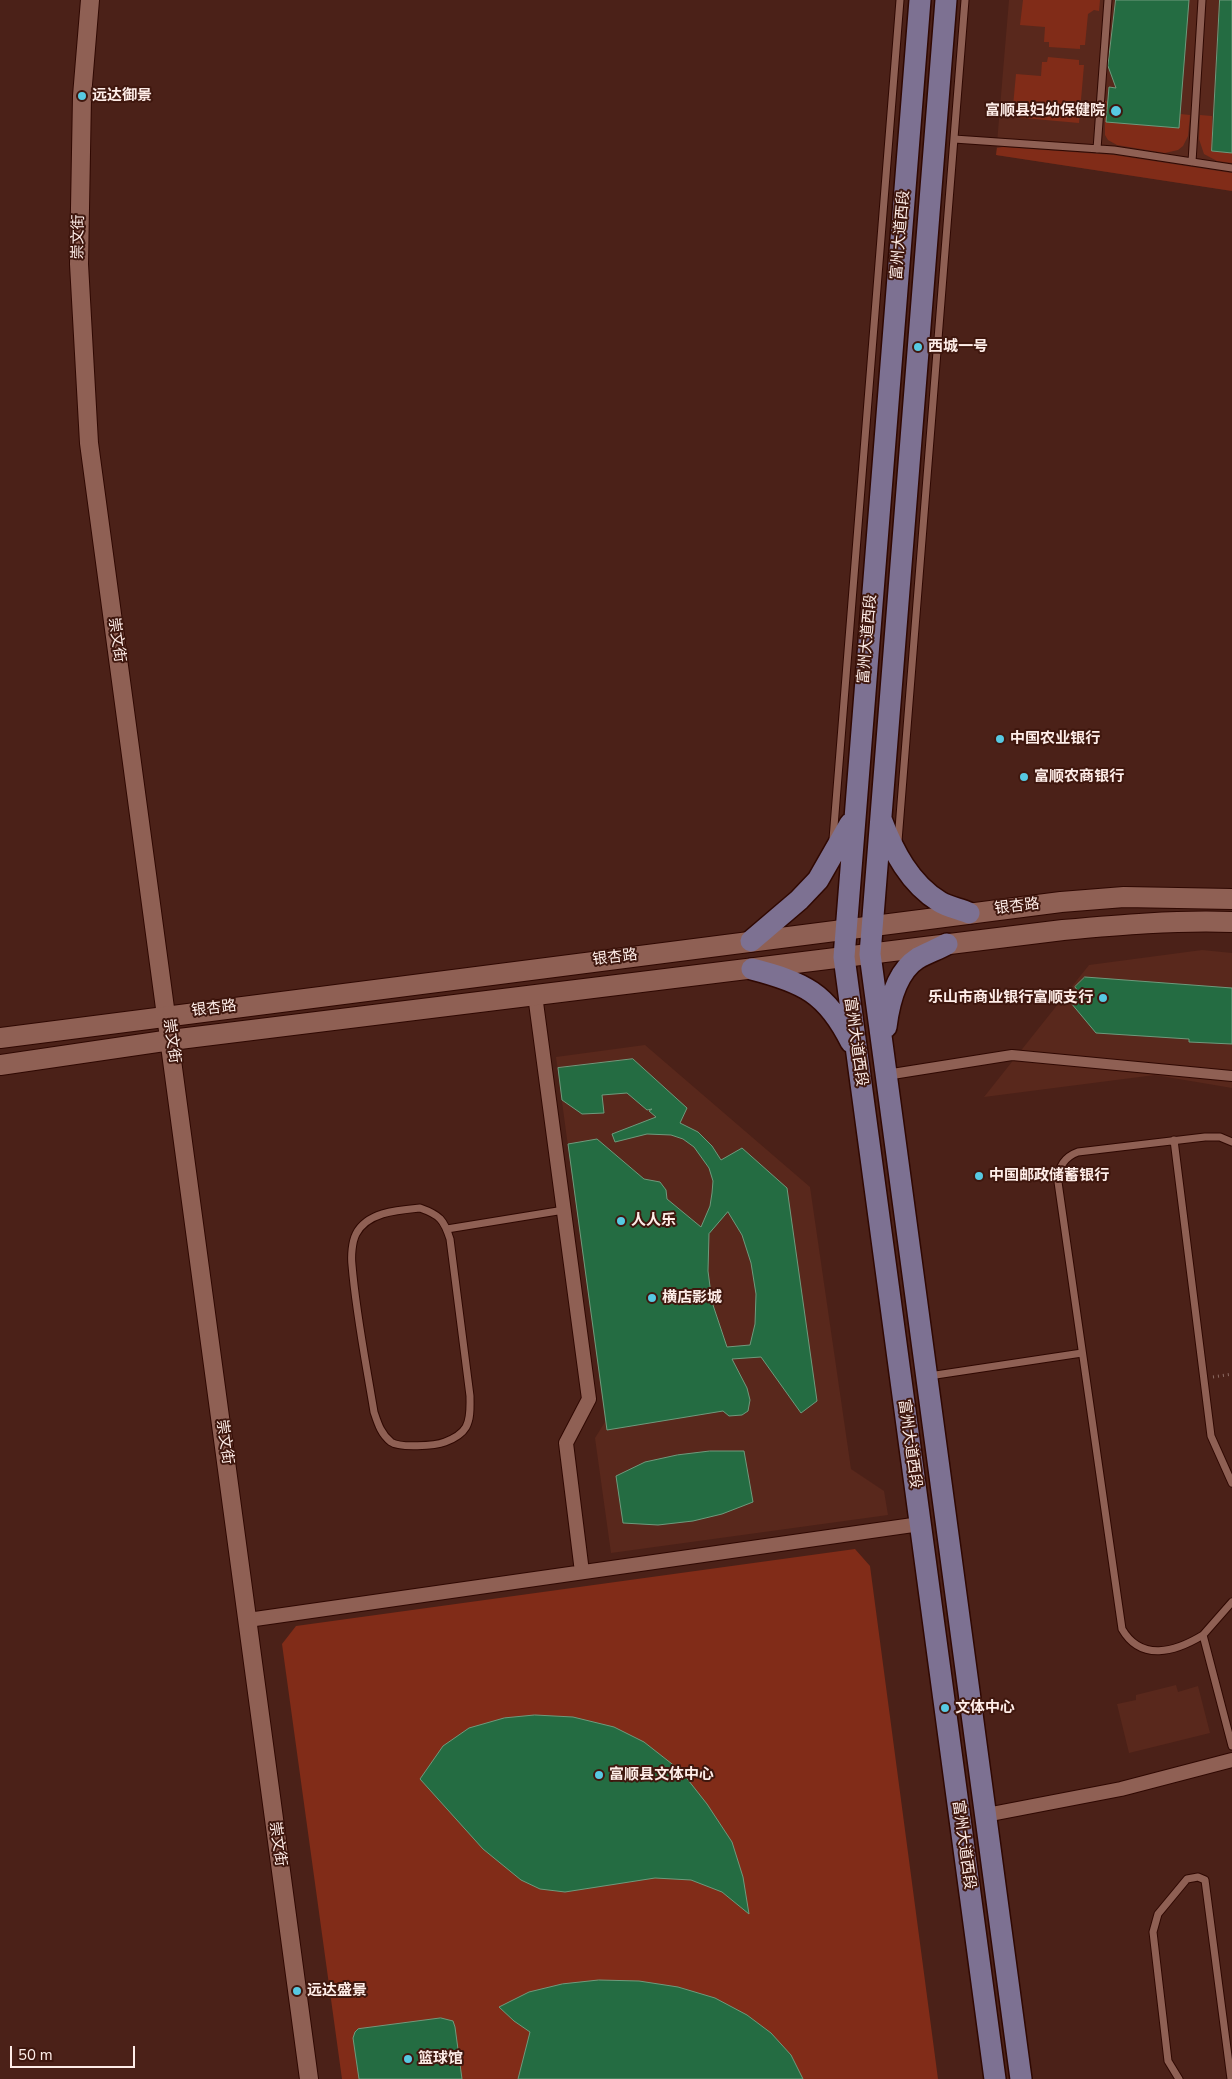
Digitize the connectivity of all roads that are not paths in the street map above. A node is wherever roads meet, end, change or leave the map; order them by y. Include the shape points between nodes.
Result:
1 (90, 0) edge
2 (900, 0) edge
3 (920, 0) edge
4 (946, 0) edge
5 (965, 0) edge
6 (1108, 0) edge
7 (1202, 0) edge
8 (954, 138) junction
9 (1097, 149) junction
10 (1192, 162) junction
11 (1232, 168) edge
12 (880, 816) junction
13 (854, 817) junction
14 (897, 854) junction
15 (832, 858) junction
16 (1232, 899) edge
17 (969, 913) junction
18 (1232, 922) edge
19 (872, 926) junction
20 (845, 929) junction
21 (751, 941) junction
22 (947, 944) junction
23 (870, 954) junction
24 (844, 957) junction
25 (752, 969) junction
26 (535, 995) junction
27 (167, 1015) junction
28 (0, 1038) edge
29 (170, 1040) junction
30 (883, 1047) junction
31 (857, 1054) junction
32 (0, 1064) edge
33 (886, 1075) junction
34 (1232, 1076) edge
35 (1174, 1140) junction
36 (1232, 1142) edge
37 (564, 1210) junction
38 (447, 1230) junction
39 (1082, 1353) junction
40 (927, 1376) junction
41 (1232, 1483) edge
42 (920, 1524) junction
43 (582, 1572) junction
44 (1232, 1602) edge
45 (248, 1620) junction
46 (1203, 1635) junction
47 (1232, 1746) edge
48 (1232, 1760) edge
49 (986, 1815) junction
50 (1232, 2015) edge
51 (1223, 2016) junction
52 (309, 2079) edge
53 (995, 2079) edge
54 (1021, 2079) edge
55 (1179, 2079) edge
56 (1231, 2079) edge

1 - 27 street, 崇文街 via 82,96 79,264 89,443
2 - 15 lane
3 - 13 main road, 富州大道西段
4 - 12 main road, 富州大道西段
5 - 8 lane
6 - 9 lane
7 - 10 lane
8 - 9 lane
8 - 14 lane
9 - 10 lane
10 - 11 lane
12 - 14 main road
12 - 19 main road, 富州大道西段
13 - 15 main road
13 - 20 main road, 富州大道西段
14 - 17 main road via 918,885 940,902
15 - 21 main road via 818,880 799,900
16 - 17 main road, 银杏路 via 1124,897
17 - 19 main road, 银杏路
18 - 22 main road, 银杏路 via 1122,925
19 - 20 main road, 银杏路
19 - 23 main road, 富州大道西段
20 - 21 main road, 银杏路
20 - 24 main road, 富州大道西段
21 - 27 main road, 银杏路
22 - 23 main road, 银杏路
22 - 30 main road via 917,959 904,971 888,1010
23 - 24 main road, 银杏路
23 - 30 main road, 富州大道西段
24 - 25 main road, 银杏路
24 - 31 main road, 富州大道西段
25 - 26 main road, 银杏路
25 - 31 main road via 795,981 812,991 843,1025
26 - 29 main road, 银杏路
26 - 37 street
27 - 28 main road, 银杏路
27 - 29 street, 崇文街
29 - 32 main road, 银杏路
29 - 45 street, 崇文街
30 - 33 main road, 富州大道西段
31 - 42 main road, 富州大道西段
33 - 34 street via 1012,1055
33 - 40 main road, 富州大道西段
35 - 36 lane via 1220,1137
35 - 39 lane via 1078,1152 1070,1155 1058,1171
35 - 41 lane via 1211,1436
37 - 38 lane
37 - 43 street via 589,1398 566,1443
38 - 38 lane via 436,1214 420,1208 376,1216 356,1235 351,1263 374,1412 382,1433 393,1444 442,1443 456,1437 466,1427 470,1413
39 - 40 lane
39 - 46 lane via 1122,1629 1133,1644 1152,1651 1187,1644
40 - 49 main road, 富州大道西段
42 - 43 street
42 - 53 main road, 富州大道西段
43 - 45 street
44 - 46 lane
45 - 52 street, 崇文街
46 - 47 lane
48 - 49 street via 1122,1789
49 - 54 main road, 富州大道西段
50 - 51 lane
51 - 55 lane via 1205,1880 1198,1877 1187,1879 1158,1914 1153,1932 1168,2061
51 - 56 lane

